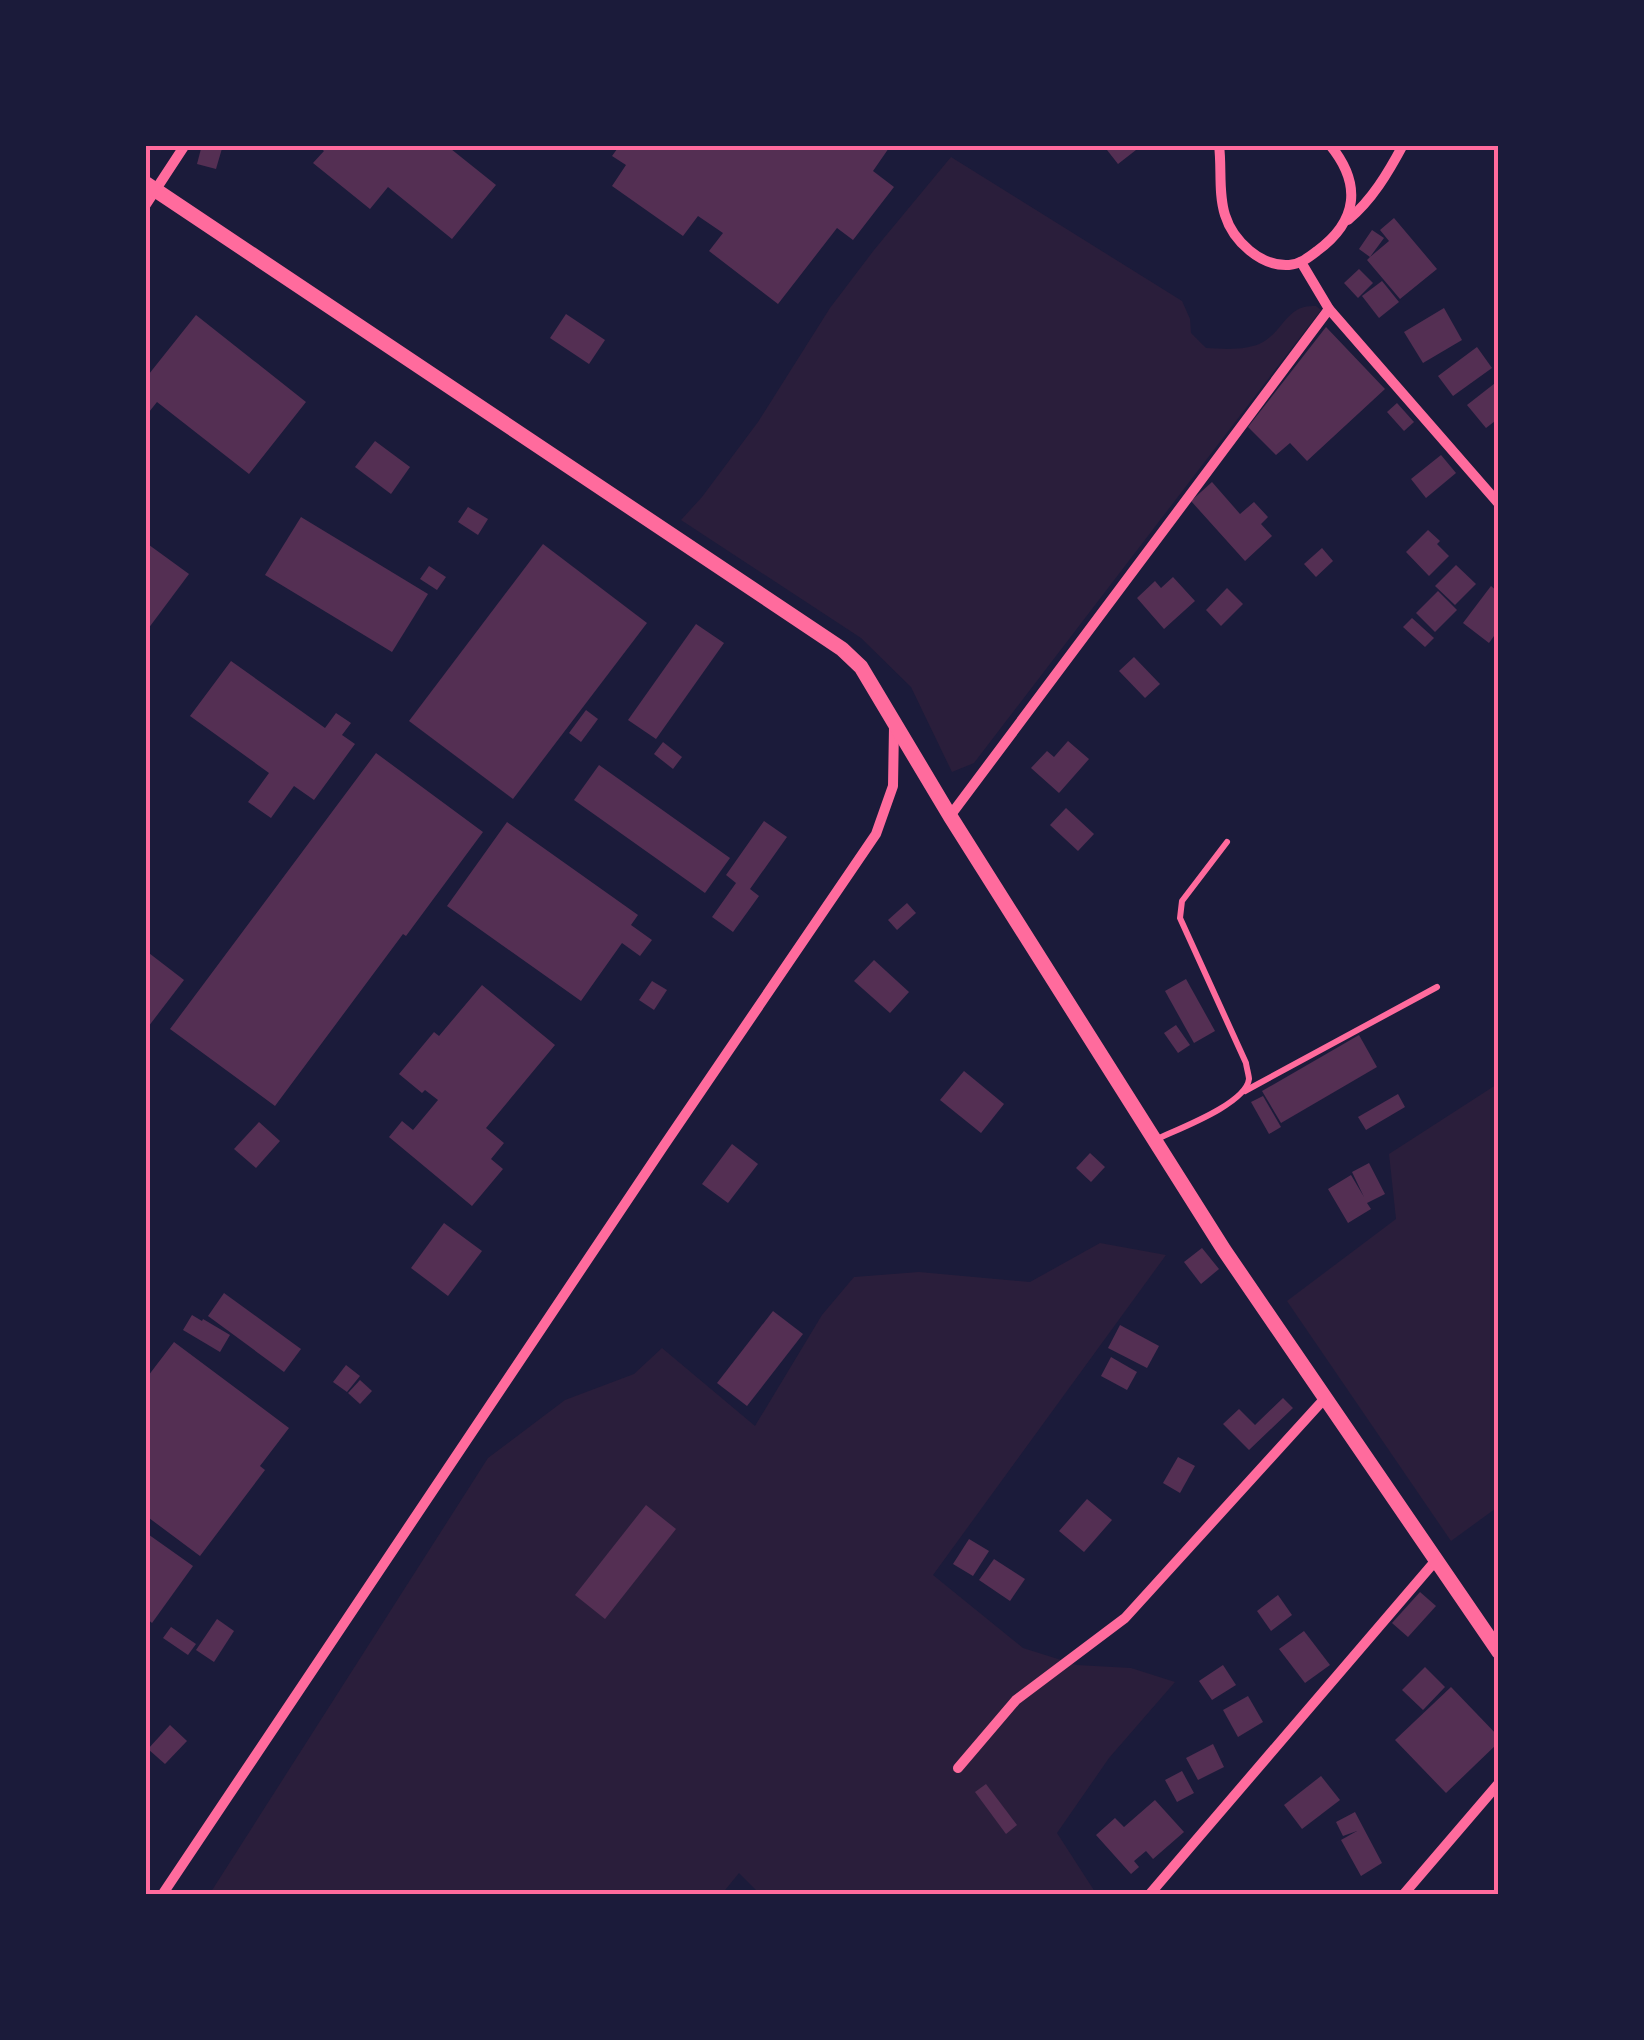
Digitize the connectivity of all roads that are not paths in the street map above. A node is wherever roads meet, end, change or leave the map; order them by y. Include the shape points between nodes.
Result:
1 (185, 145) edge
2 (1219, 145) edge
3 (1330, 145) edge
4 (1404, 145) edge
5 (150, 186) edge
6 (145, 206) edge
7 (1343, 225) junction
8 (1302, 262) junction
9 (1330, 309) junction
10 (1499, 504) edge
11 (894, 720) junction
12 (950, 816) junction
13 (1226, 842) dead end
14 (1436, 988) dead end
15 (1244, 1092) junction
16 (1156, 1140) junction
17 (1326, 1397) junction
18 (1436, 1559) junction
19 (1499, 1652) edge
20 (958, 1768) dead end
21 (1499, 1783) edge
22 (162, 1895) edge
23 (1149, 1895) edge
24 (1403, 1895) edge

1 - 5 street
2 - 8 street via 1225,215 1235,234 1270,262
3 - 7 street via 1352,184
4 - 7 street via 1378,188
5 - 6 street
5 - 11 main road via 842,648
7 - 8 street
8 - 9 street
9 - 10 street
9 - 12 street
11 - 12 main road
11 - 22 street via 893,786 876,834
12 - 16 main road
13 - 15 lane via 1182,901 1180,918 1246,1063
14 - 15 lane
15 - 16 lane
16 - 17 main road
17 - 18 main road
17 - 20 street via 1125,1618 1016,1700
18 - 19 main road
18 - 23 street
21 - 24 street

